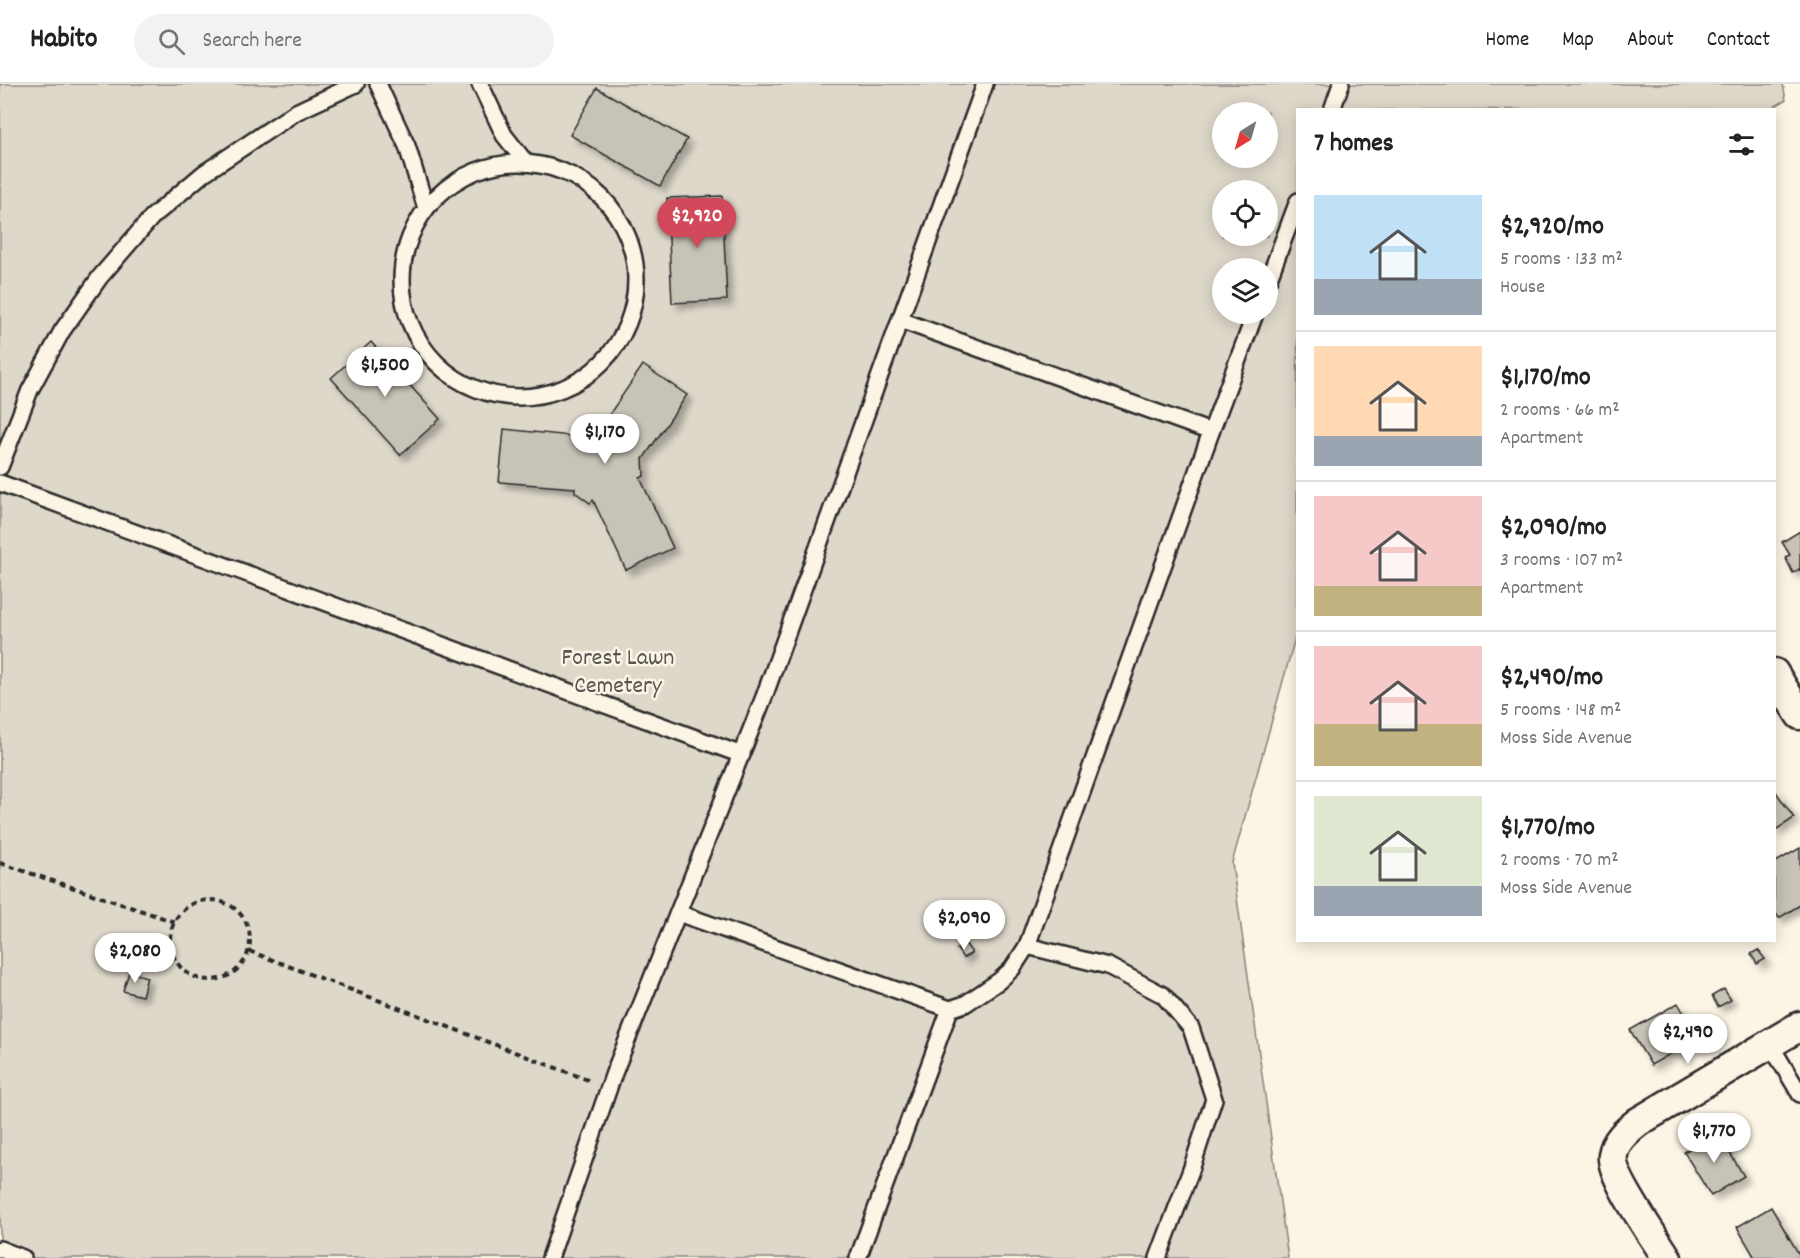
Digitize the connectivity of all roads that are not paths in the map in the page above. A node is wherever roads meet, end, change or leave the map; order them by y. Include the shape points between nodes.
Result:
1 (356, 84) edge
2 (378, 84) edge
3 (480, 84) edge
4 (985, 84) edge
5 (1341, 84) edge
6 (1333, 108) edge
7 (526, 163) junction
8 (1296, 206) edge
9 (426, 208) junction
10 (1277, 258) edge
11 (900, 320) junction
12 (1251, 324) edge
13 (1211, 432) junction
14 (0, 467) edge
15 (0, 483) edge
16 (1776, 677) edge
17 (1800, 715) edge
18 (742, 755) junction
19 (678, 913) junction
20 (1028, 946) junction
21 (950, 1009) junction
22 (1800, 1026) edge
23 (1770, 1044) junction
24 (1800, 1094) edge
25 (0, 1249) edge
26 (23, 1258) edge
27 (550, 1258) edge
28 (858, 1258) edge
29 (1158, 1258) edge
30 (1667, 1258) edge

1 - 14 lane via 296,112 204,173 152,218 100,277 62,332 30,390
2 - 9 lane via 407,146
3 - 7 lane via 504,135
4 - 11 lane
5 - 6 lane
7 - 9 lane via 498,164 471,173 447,187
7 - 9 lane via 560,170 591,187 615,212 631,243 637,277 633,311 620,343 597,369 568,388 535,397 500,396 467,386 438,365 417,338 404,306 402,271 409,237
8 - 10 lane
11 - 13 lane
11 - 18 lane
12 - 13 lane
13 - 20 lane
15 - 18 lane
16 - 17 street
18 - 19 lane
19 - 21 lane
19 - 27 lane via 608,1088
20 - 21 lane via 999,981 965,1004
20 - 29 lane via 1108,966 1163,995 1191,1028 1214,1099
21 - 28 lane
22 - 23 street
23 - 24 lane
23 - 30 street via 1638,1122 1616,1146 1615,1171
25 - 26 lane

